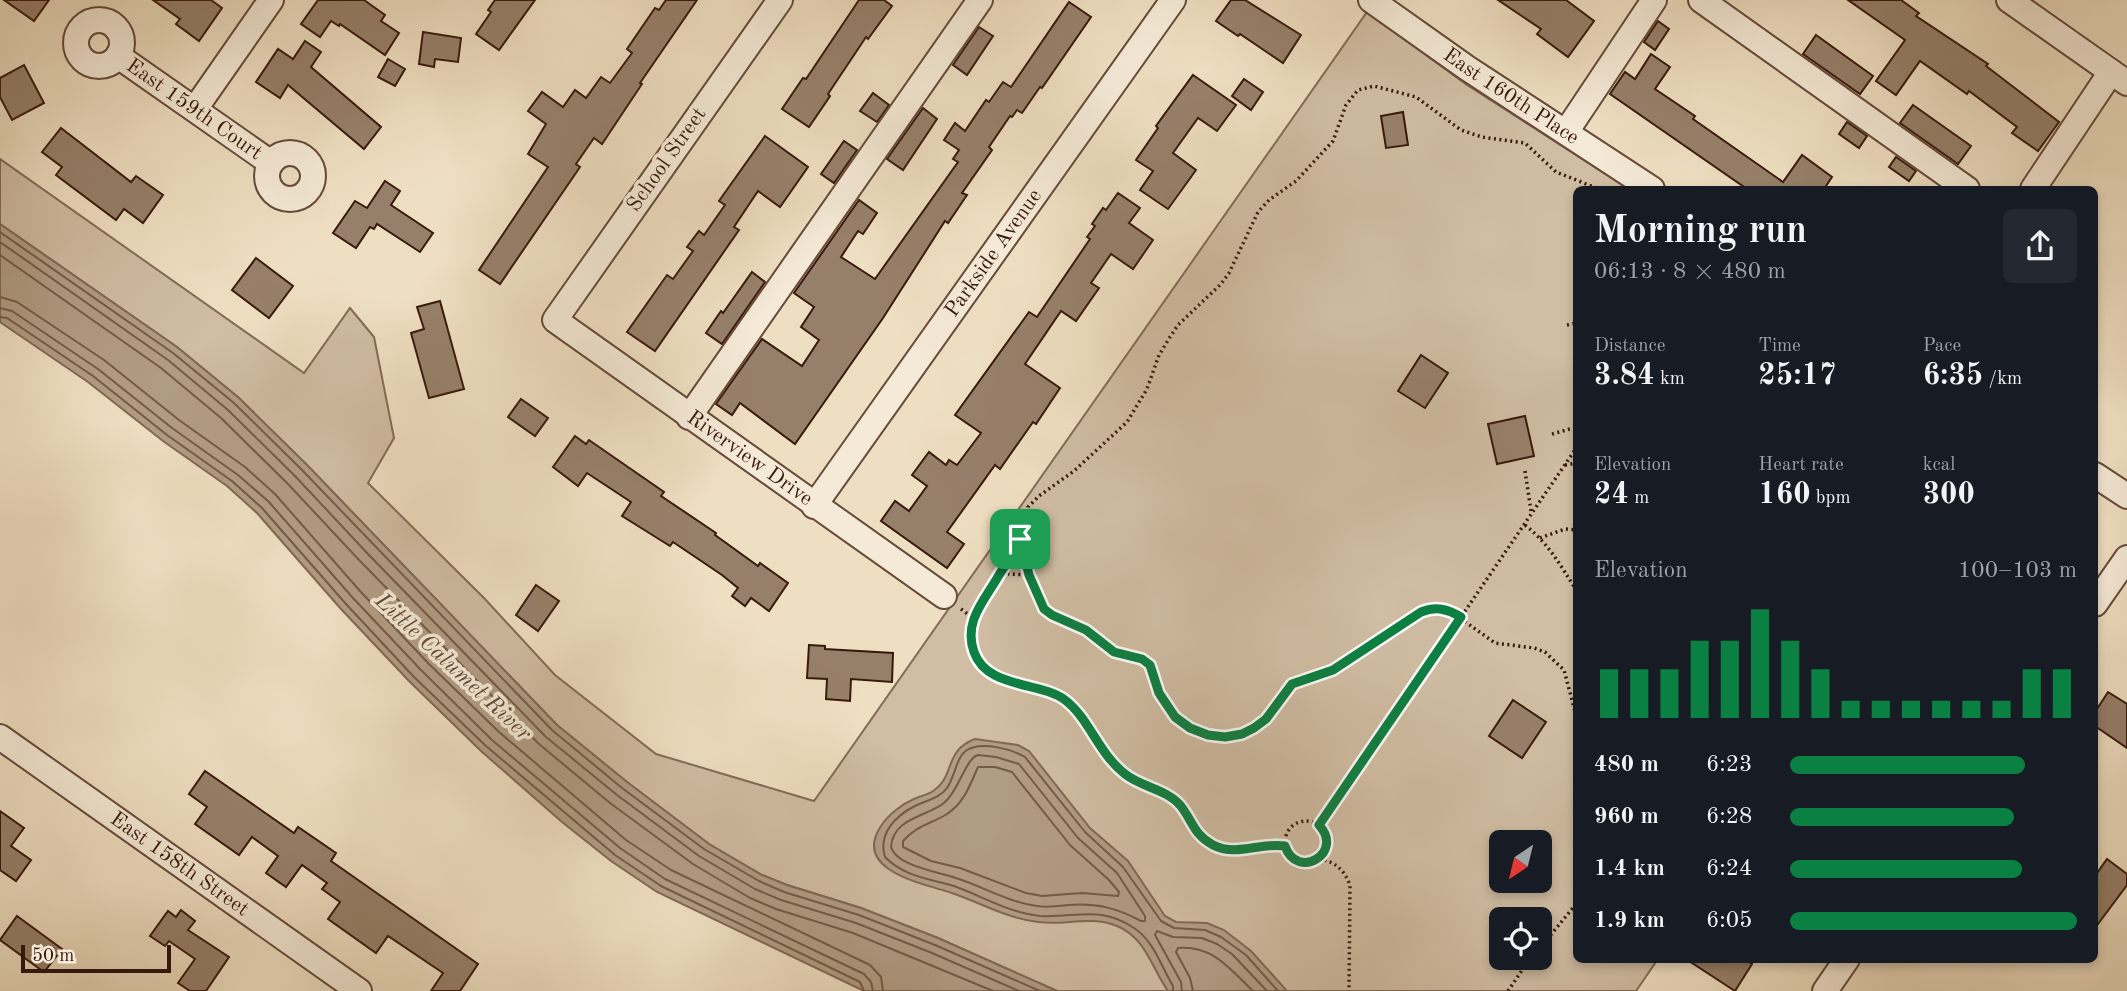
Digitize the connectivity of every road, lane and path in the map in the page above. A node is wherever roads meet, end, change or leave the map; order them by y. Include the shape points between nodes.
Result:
1 (271, 0) edge
2 (780, 0) edge
3 (980, 0) edge
4 (1173, 0) edge
5 (1371, 0) edge
6 (1654, 0) edge
7 (1701, 0) edge
8 (2010, 0) edge
9 (118, 56) dead end
10 (2119, 77) edge
11 (195, 109) junction
12 (1566, 132) junction
13 (271, 163) dead end
14 (1591, 186) edge
15 (1647, 186) edge
16 (1963, 186) edge
17 (2035, 186) edge
18 (555, 320) joint
19 (1573, 322) edge
20 (1567, 325) dead end
21 (690, 417) junction
22 (1573, 428) edge
23 (1552, 434) dead end
24 (1573, 453) edge
25 (1573, 464) edge
26 (1565, 465) junction
27 (1525, 471) dead end
28 (2098, 477) edge
29 (2127, 496) edge
30 (814, 506) junction
31 (1532, 514) junction
32 (1524, 524) junction
33 (1573, 530) edge
34 (1540, 538) junction
35 (1020, 539) junction
36 (2127, 558) edge
37 (1029, 575) junction
38 (996, 581) junction
39 (1573, 584) edge
40 (944, 596) dead end
41 (2098, 600) edge
42 (1461, 617) junction
43 (1573, 700) edge
44 (0, 737) edge
45 (1319, 825) junction
46 (1285, 846) junction
47 (1319, 859) junction
48 (1573, 908) edge
49 (1552, 933) edge
50 (1844, 963) edge
51 (1522, 970) edge
52 (359, 991) edge
53 (1349, 991) edge
54 (1508, 991) edge
55 (1825, 991) edge

1 - 11 street
2 - 18 street, School Street
3 - 21 street
4 - 30 street, Parkside Avenue
5 - 12 street, East 160th Place
6 - 12 street
7 - 16 street
8 - 10 street
9 - 11 street, East 159th Court
10 - 17 street
11 - 13 street, East 159th Court
12 - 15 street, East 160th Place
14 - 35 path via 1556,172 1525,143 1461,131 1416,97 1374,86 1357,90 1346,104 1332,141 1296,181 1258,212 1229,273 1178,325 1127,422 1028,507
18 - 21 street, Riverview Drive
19 - 20 path
21 - 30 street, Riverview Drive
22 - 23 path
24 - 26 path
25 - 26 path
26 - 31 path
27 - 31 path
28 - 29 street
30 - 40 street, Riverview Drive
31 - 32 path
32 - 34 path
32 - 42 path
33 - 34 path
34 - 39 path
35 - 37 path
35 - 38 path
36 - 41 street
37 - 38 path via 1008,574
37 - 42 path via 1044,609 1086,630 1114,652 1142,659 1150,665 1159,693 1175,717 1190,728 1225,737 1242,734 1266,719 1292,684 1333,670 1421,612 1440,608
38 - 46 path via 973,618 973,650 983,665 1000,677 1068,702 1112,763 1174,800 1193,829 1212,844 1232,851
42 - 43 path via 1495,643 1545,652 1564,670
42 - 45 path
44 - 52 street, East 158th Street
45 - 46 path via 1298,822 1288,832
45 - 47 path via 1327,842
46 - 47 path via 1298,862
47 - 53 path via 1335,863 1350,885
48 - 49 path
50 - 55 street
51 - 54 path

